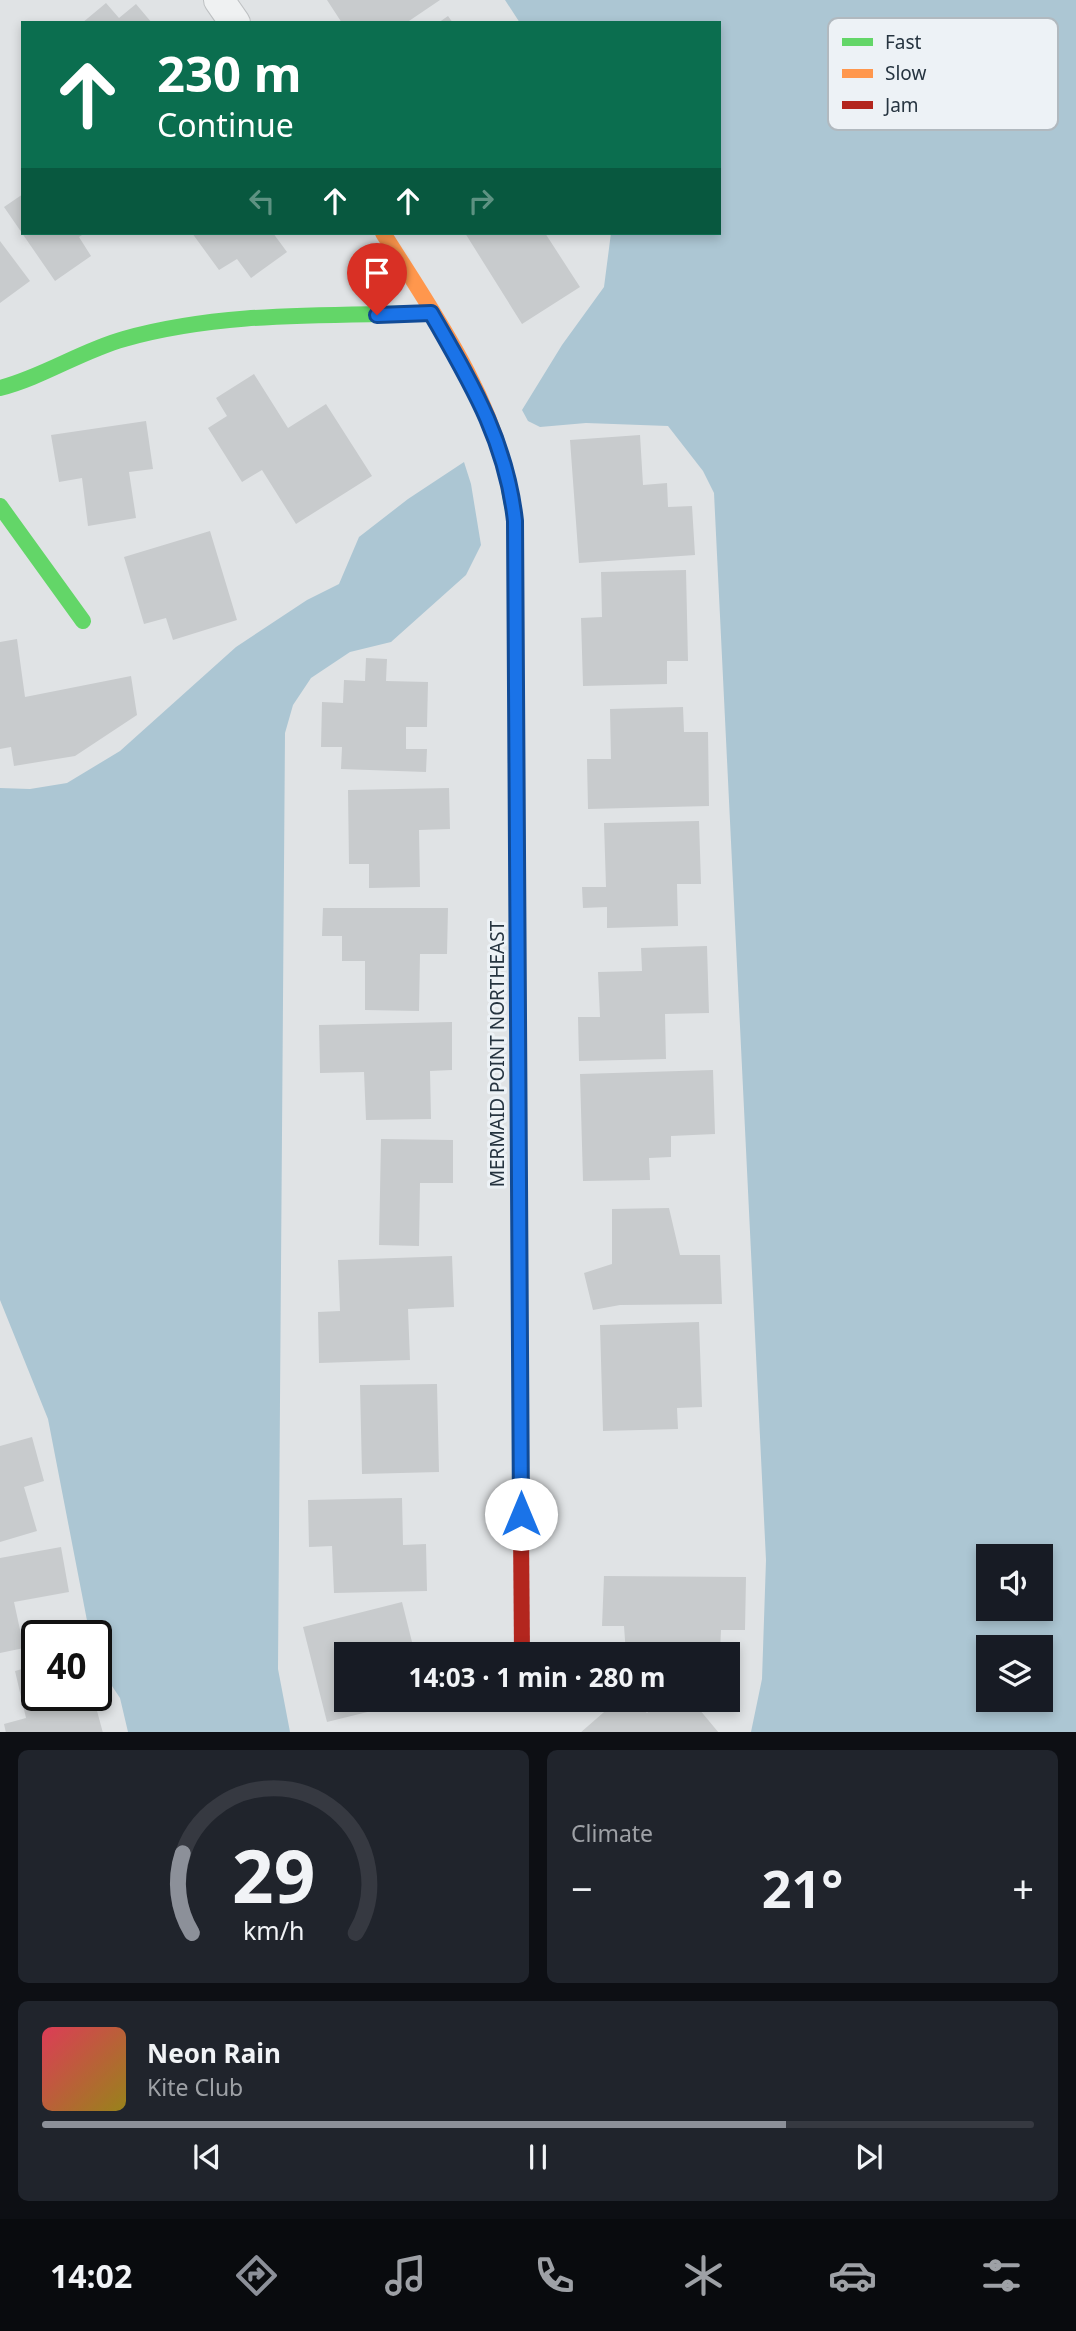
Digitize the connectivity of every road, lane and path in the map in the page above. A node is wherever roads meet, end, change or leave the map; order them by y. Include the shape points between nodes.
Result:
1 (219, 0) edge
2 (234, 21) edge
3 (384, 235) edge
4 (431, 313) junction
5 (0, 388) edge
6 (0, 506) edge
7 (83, 621) dead end
8 (522, 1642) edge

1 - 2 street
3 - 4 street, MERMAID POINT NORTHEAST
4 - 5 street via 253,318 180,326 83,351
4 - 8 street, MERMAID POINT NORTHEAST via 474,390 503,456 515,521
6 - 7 street

